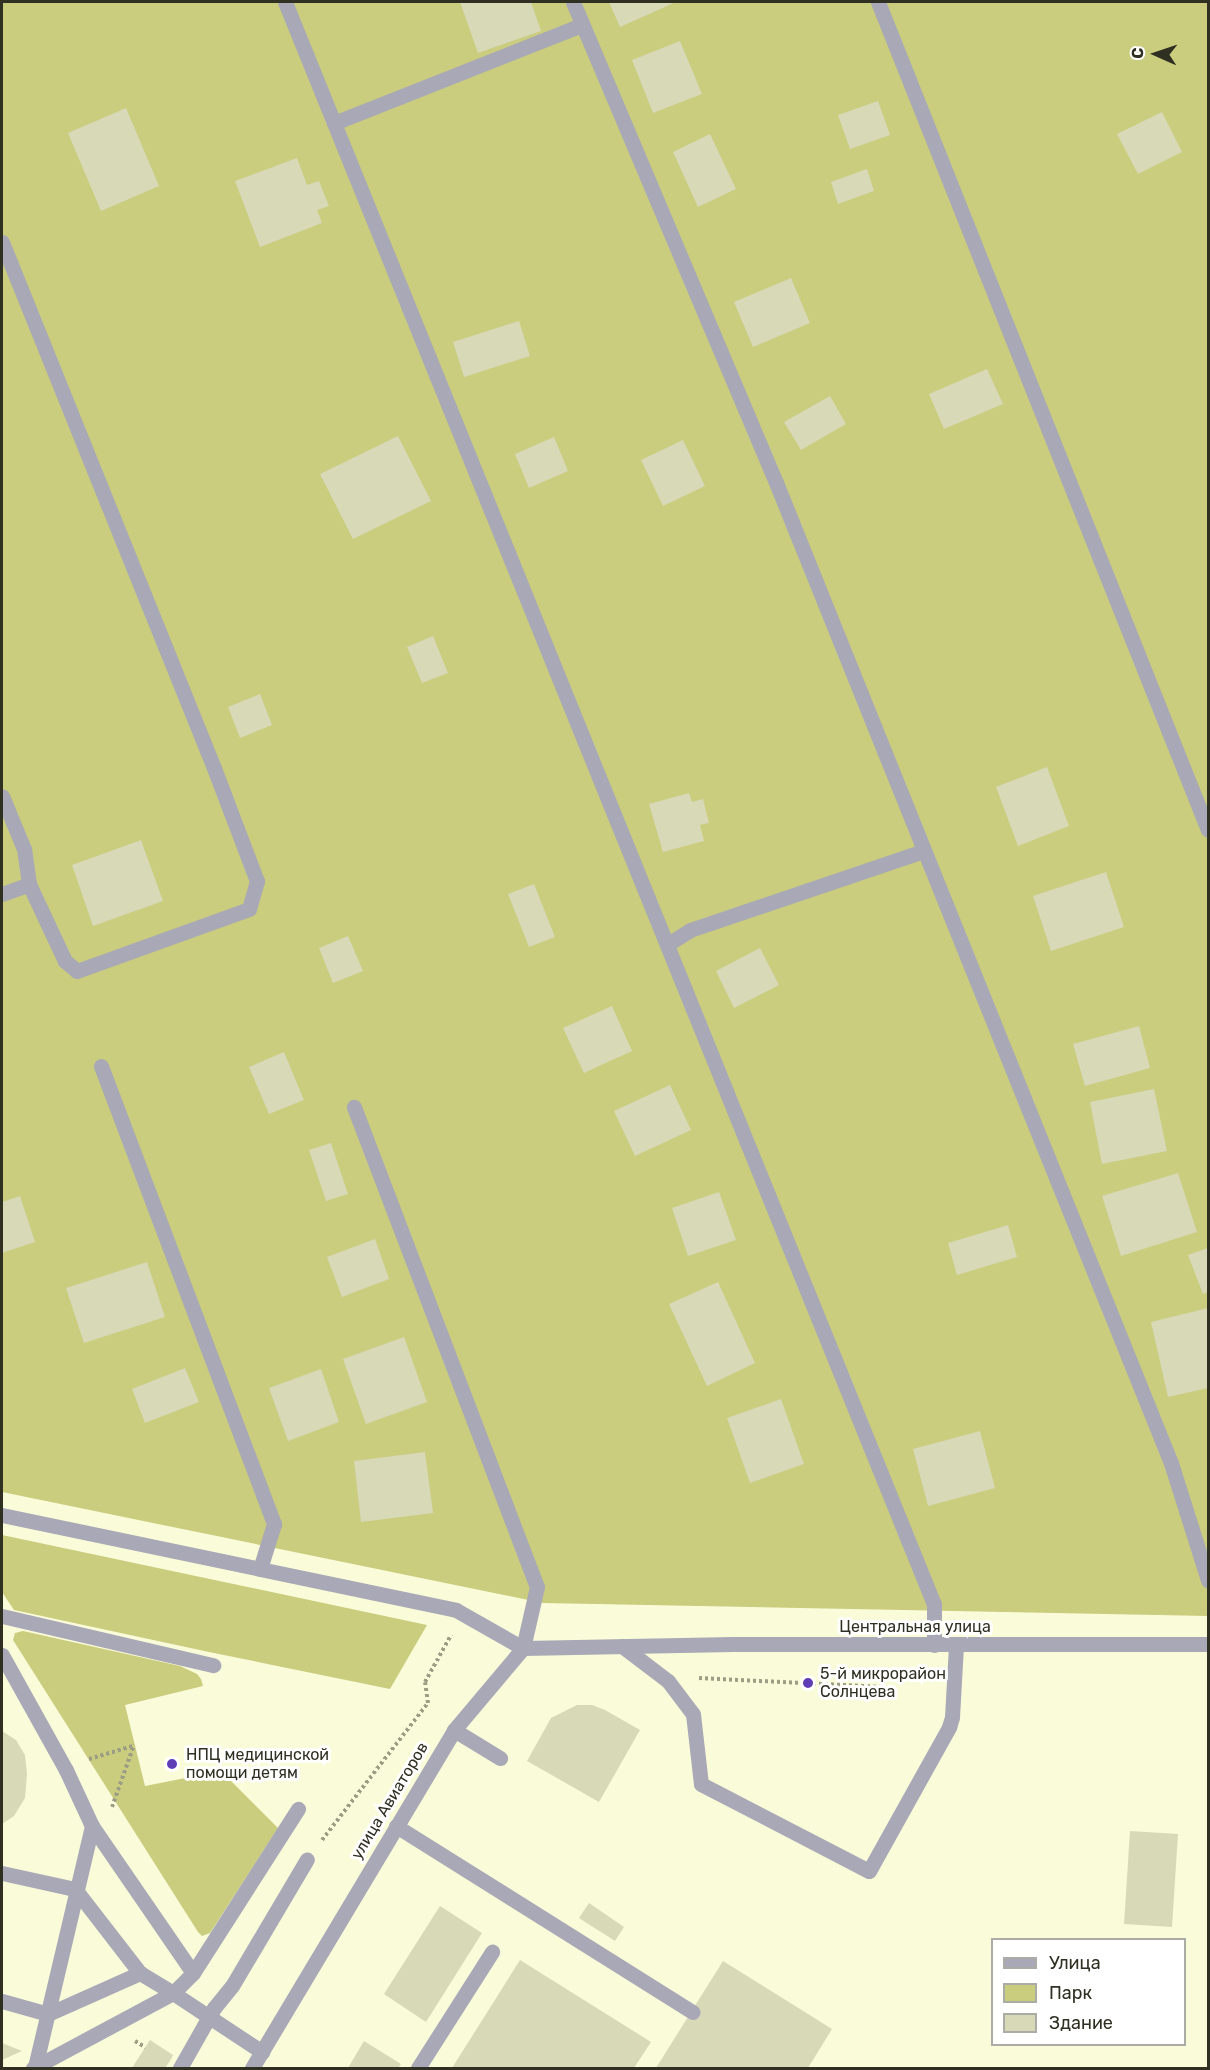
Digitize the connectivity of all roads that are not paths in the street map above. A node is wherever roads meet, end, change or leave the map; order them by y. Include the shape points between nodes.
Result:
1 (285, 2) edge
2 (573, 2) edge
3 (878, 2) edge
4 (582, 25) junction
5 (334, 123) junction
6 (2, 242) edge
7 (2, 796) edge
8 (1209, 830) edge
9 (923, 851) junction
10 (29, 884) junction
11 (2, 894) edge
12 (668, 944) junction
13 (100, 1066) dead end
14 (354, 1107) dead end
15 (2, 1515) edge
16 (260, 1569) junction
17 (1209, 1580) edge
18 (2, 1616) edge
19 (1209, 1644) edge
20 (934, 1645) junction
21 (956, 1645) junction
22 (622, 1646) junction
23 (523, 1648) junction
24 (2, 1655) edge
25 (213, 1665) dead end
26 (454, 1730) junction
27 (500, 1758) dead end
28 (298, 1809) dead end
29 (396, 1826) junction
30 (96, 1832) junction
31 (307, 1859) road end
32 (2, 1872) edge
33 (75, 1889) junction
34 (492, 1952) dead end
35 (140, 1973) junction
36 (193, 1973) junction
37 (173, 1993) junction
38 (2, 2001) edge
39 (692, 2012) dead end
40 (48, 2014) junction
41 (210, 2016) junction
42 (262, 2052) junction
43 (34, 2068) edge
44 (180, 2068) edge
45 (252, 2068) edge
46 (418, 2068) edge

1 - 5 street
2 - 4 street
3 - 8 street
4 - 5 street
4 - 9 street via 777,485
5 - 12 street
6 - 10 street via 257,881 249,909 77,971 65,961
7 - 10 street via 24,849
9 - 12 street via 690,930
9 - 17 street via 1171,1462
10 - 11 street
12 - 20 street via 934,1604
13 - 16 street via 274,1524
14 - 23 street via 537,1587
15 - 16 street
16 - 23 street via 456,1611
18 - 25 street
19 - 21 street, Центральная улица
20 - 21 street, Центральная улица
20 - 22 street, Центральная улица
21 - 22 street via 949,1728 869,1871 701,1784 693,1714 668,1681
22 - 23 street
23 - 26 street, улица Авиаторов
24 - 30 street
26 - 27 street
26 - 29 street, улица Авиаторов
28 - 36 street
29 - 39 street
29 - 42 street, улица Авиаторов
30 - 33 street
30 - 36 street
31 - 41 street
32 - 33 street
33 - 35 street
33 - 40 street
34 - 46 street
35 - 37 street
35 - 40 street
36 - 37 street
37 - 41 street
37 - 43 street
38 - 40 street
40 - 43 street
41 - 42 street
41 - 44 street
42 - 45 street, улица Авиаторов

